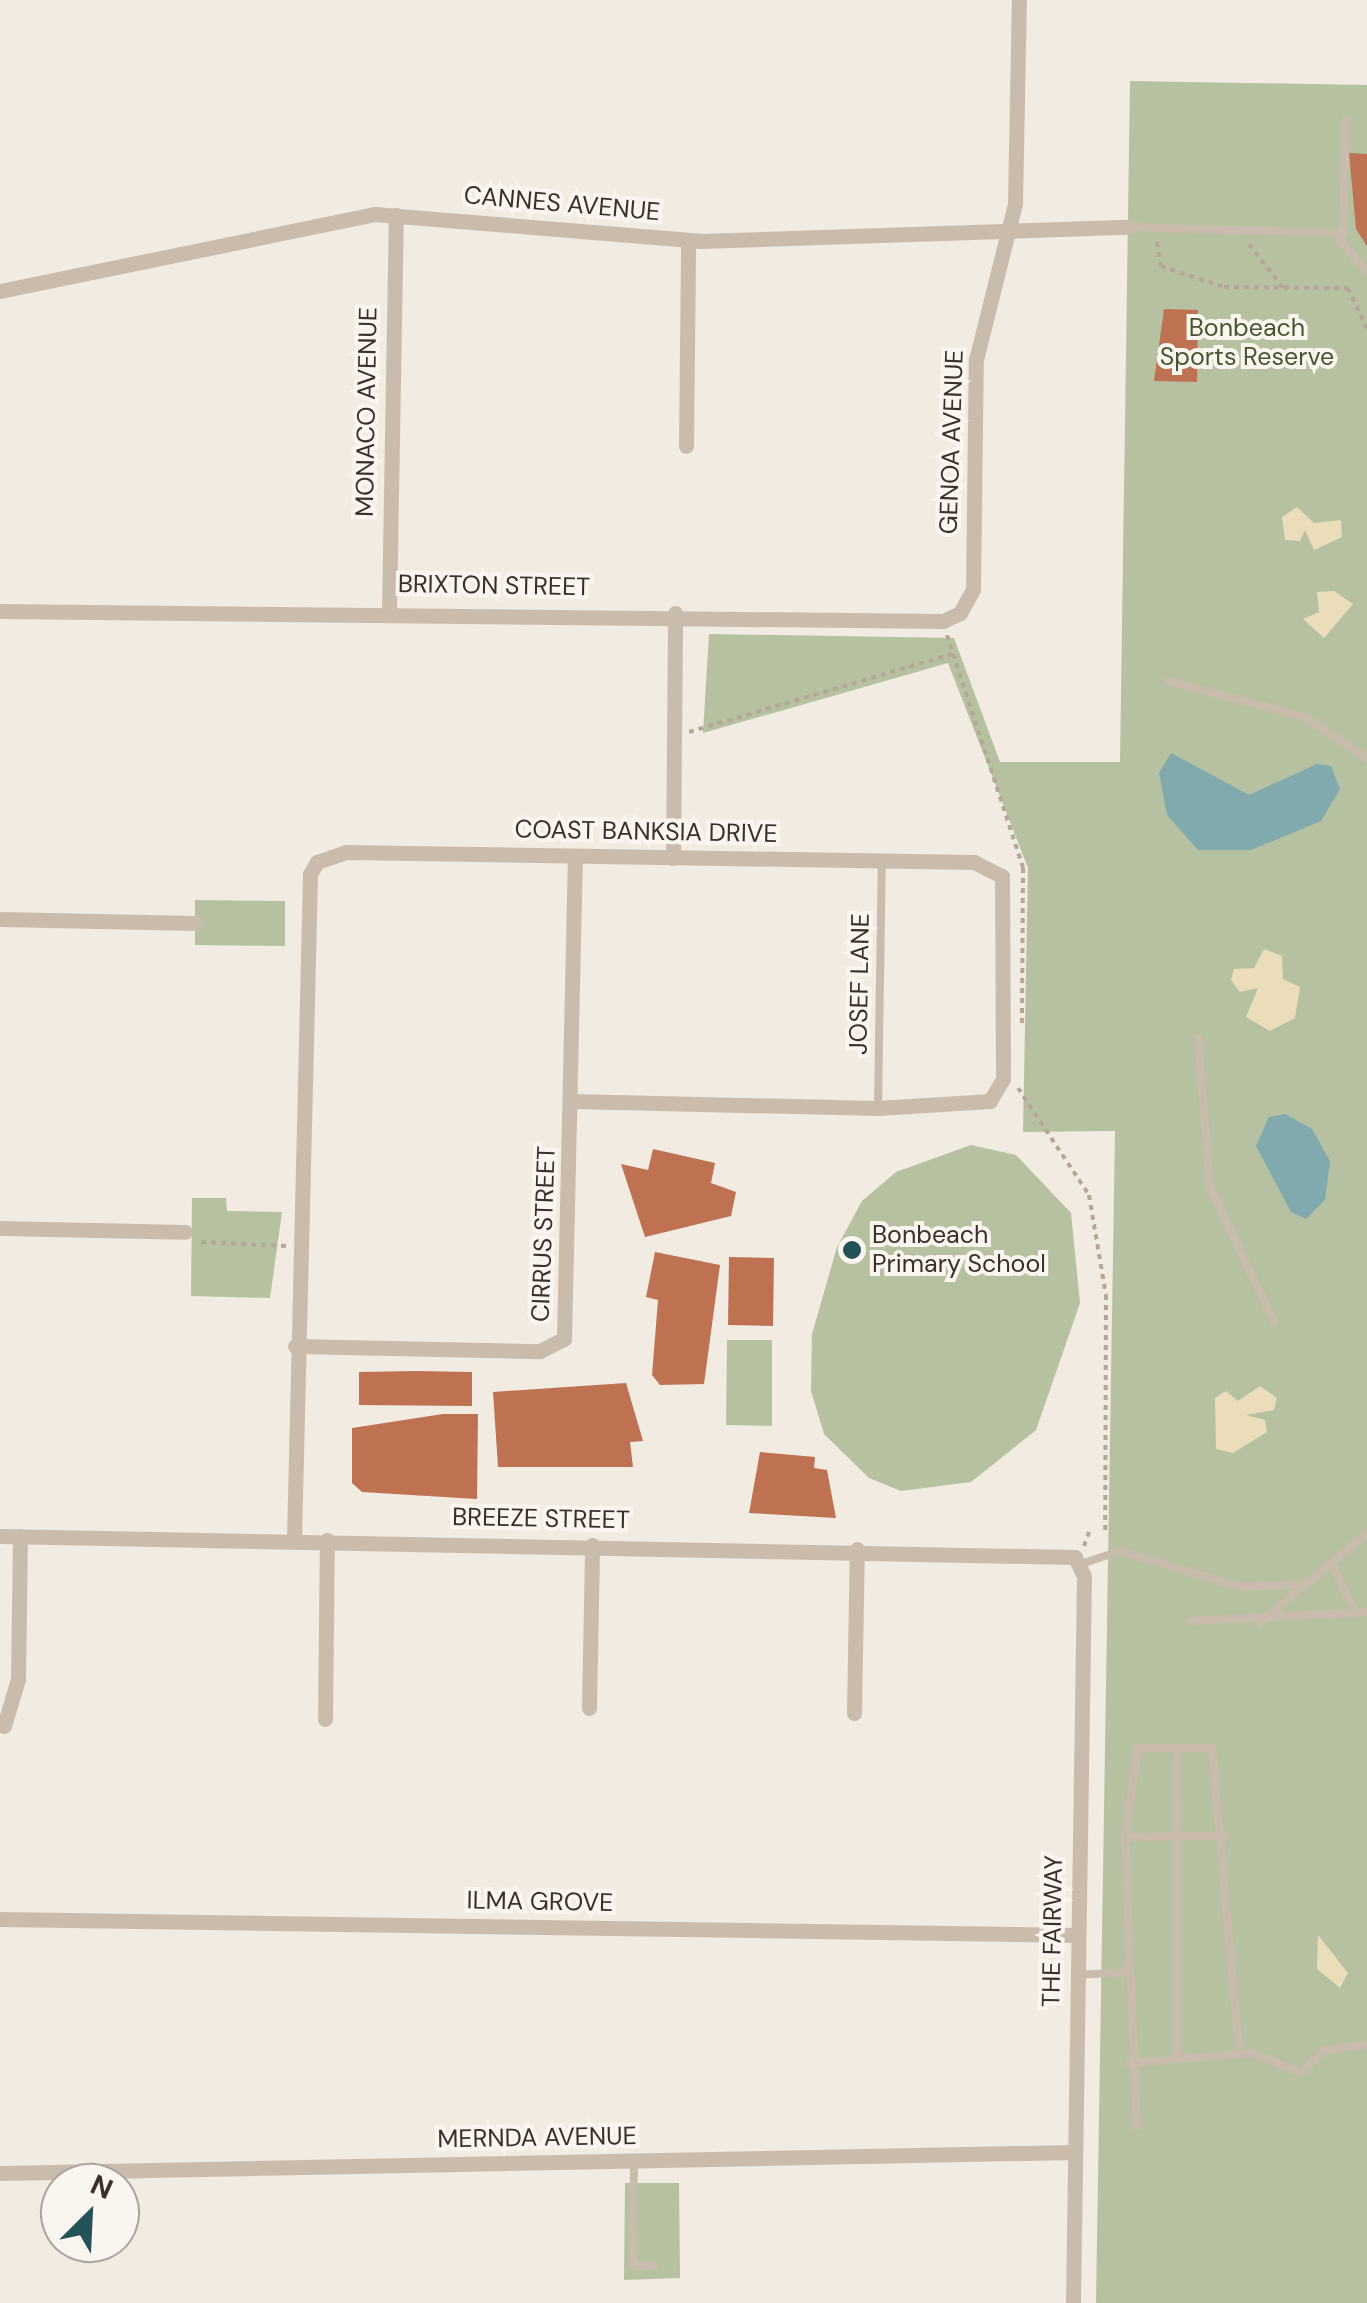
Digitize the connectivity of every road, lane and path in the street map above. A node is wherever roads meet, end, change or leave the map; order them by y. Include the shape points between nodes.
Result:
1 (1019, 0) edge
2 (1346, 120) dead end
3 (396, 215) junction
4 (1010, 226) junction
5 (1128, 227) joint
6 (1247, 230) junction
7 (1333, 232) junction
8 (688, 240) junction
9 (1156, 242) dead end
10 (1367, 272) edge
11 (1283, 288) junction
12 (0, 291) edge
13 (1367, 329) edge
14 (686, 446) dead end
15 (0, 610) edge
16 (388, 610) junction
17 (675, 612) junction
18 (943, 621) junction
19 (953, 654) junction
20 (1168, 681) dead end
21 (674, 741) junction
22 (1367, 758) edge
23 (576, 856) junction
24 (673, 858) junction
25 (882, 860) junction
26 (0, 919) edge
27 (195, 922) dead end
28 (1198, 1038) dead end
29 (1021, 1042) dead end
30 (1019, 1079) dead end
31 (572, 1100) junction
32 (878, 1108) junction
33 (0, 1228) edge
34 (185, 1232) joint
35 (298, 1248) junction
36 (1274, 1322) dead end
37 (295, 1346) junction
38 (1367, 1532) edge
39 (1105, 1533) dead end
40 (0, 1536) edge
41 (20, 1536) junction
42 (294, 1540) junction
43 (327, 1540) junction
44 (592, 1545) junction
45 (856, 1548) junction
46 (1080, 1562) junction
47 (1334, 1566) junction
48 (1301, 1584) junction
49 (1367, 1612) edge
50 (1356, 1614) junction
51 (1191, 1621) dead end
52 (1260, 1623) junction
53 (589, 1708) dead end
54 (854, 1712) dead end
55 (325, 1720) dead end
56 (4, 1726) dead end
57 (1178, 1748) junction
58 (1177, 1836) junction
59 (1226, 1836) junction
60 (1125, 1837) junction
61 (0, 1919) edge
62 (1078, 1935) junction
63 (1126, 1972) junction
64 (1077, 1976) junction
65 (1367, 2045) edge
66 (1239, 2053) junction
67 (1177, 2058) junction
68 (1129, 2063) junction
69 (1136, 2127) dead end
70 (1075, 2152) junction
71 (634, 2161) junction
72 (0, 2174) edge
73 (654, 2266) dead end
74 (1073, 2303) edge

1 - 4 street, GENOA AVENUE
2 - 7 lane via 1344,233
3 - 8 street, CANNES AVENUE
3 - 12 street, CANNES AVENUE
3 - 16 street, MONACO AVENUE
4 - 5 street, CANNES AVENUE
4 - 8 street, CANNES AVENUE
4 - 18 street, GENOA AVENUE via 976,360 973,590
5 - 6 lane
6 - 7 lane
6 - 11 path
7 - 10 lane
8 - 14 street
9 - 11 path via 1160,266 1224,287
11 - 13 path via 1348,288
15 - 16 street, BRIXTON STREET
16 - 17 street, BRIXTON STREET
17 - 18 street, BRIXTON STREET
17 - 21 street
18 - 19 path
19 - 21 path
19 - 29 path via 1023,868
20 - 22 lane via 1304,717
21 - 24 street
23 - 24 street, COAST BANKSIA DRIVE
23 - 31 street, CIRRUS STREET
23 - 35 street, COAST BANKSIA DRIVE via 346,852 312,868
24 - 25 street, COAST BANKSIA DRIVE
25 - 32 lane, JOSEF LANE
25 - 32 street, COAST BANKSIA DRIVE via 988,864 1006,894 997,1096 978,1106
26 - 27 street
28 - 36 lane via 1211,1116 1205,1168 1240,1262
30 - 39 path via 1018,1098 1089,1196 1106,1296
31 - 32 street, COAST BANKSIA DRIVE
31 - 37 street, CIRRUS STREET via 564,1339 540,1350
33 - 34 street
34 - 35 path via 198,1242
35 - 37 street, COAST BANKSIA DRIVE
37 - 42 street, COAST BANKSIA DRIVE
38 - 47 lane
40 - 41 street, BREEZE STREET
41 - 42 street, BREEZE STREET
41 - 56 street via 18,1680
42 - 43 street, BREEZE STREET
43 - 44 street, BREEZE STREET
43 - 55 street
44 - 45 street, BREEZE STREET
44 - 53 street
45 - 46 street, BREEZE STREET via 1064,1552
45 - 54 street
46 - 48 lane via 1120,1551 1240,1588
46 - 62 street, THE FAIRWAY
47 - 48 lane
47 - 50 lane
48 - 52 lane
49 - 50 lane
50 - 52 lane
51 - 52 lane
57 - 58 lane
57 - 59 lane via 1212,1748
57 - 60 lane via 1138,1748
58 - 59 lane
58 - 60 lane
58 - 67 lane
59 - 66 lane
60 - 63 lane
61 - 62 street, ILMA GROVE
62 - 64 street, THE FAIRWAY
63 - 64 lane
63 - 68 lane
64 - 70 street, THE FAIRWAY
65 - 66 lane via 1325,2050 1301,2073
66 - 67 lane
67 - 68 lane
68 - 69 lane
70 - 71 street, MERNDA AVENUE
70 - 74 street, THE FAIRWAY
71 - 72 street, MERNDA AVENUE
71 - 73 lane via 634,2266

